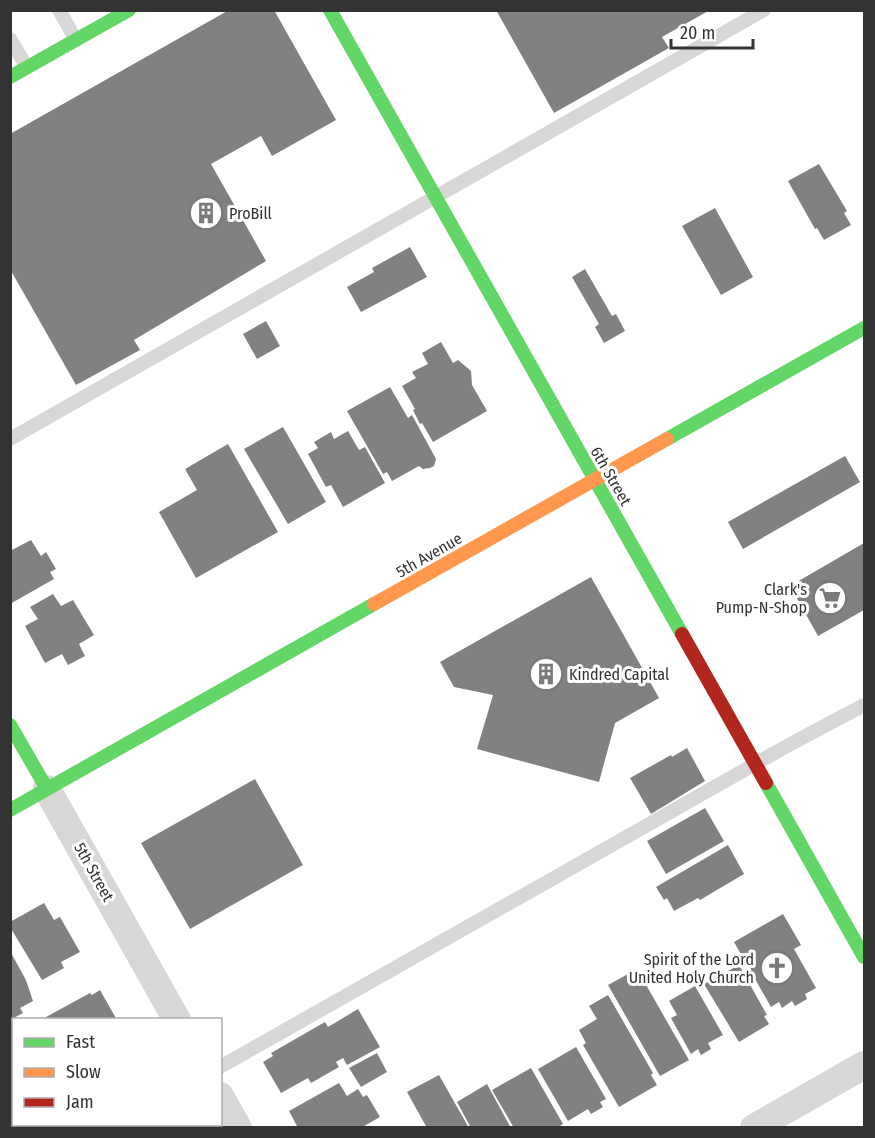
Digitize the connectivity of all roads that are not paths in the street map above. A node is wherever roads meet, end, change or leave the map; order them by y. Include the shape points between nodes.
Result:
1 (59, 10) edge
2 (129, 10) edge
3 (330, 10) edge
4 (764, 10) edge
5 (10, 39) edge
6 (76, 40) junction
7 (27, 67) junction
8 (10, 77) edge
9 (435, 198) junction
10 (864, 328) edge
11 (10, 439) edge
12 (594, 479) junction
13 (864, 705) edge
14 (10, 725) edge
15 (756, 765) junction
16 (47, 789) junction
17 (10, 810) edge
18 (864, 957) edge
19 (176, 1018) edge
20 (864, 1065) edge
21 (222, 1066) edge
22 (222, 1100) edge
23 (238, 1128) edge
24 (754, 1128) edge

1 - 6 lane
2 - 6 main road
3 - 9 main road, 6th Street
4 - 9 lane
5 - 7 lane
6 - 7 main road
7 - 8 main road
9 - 11 lane
9 - 12 main road, 6th Street
10 - 12 main road, 5th Avenue
12 - 15 main road, 6th Street
12 - 16 main road, 5th Avenue
13 - 15 lane
14 - 16 main road, 5th Street
15 - 18 main road, 6th Street
15 - 21 lane
16 - 17 main road, 5th Avenue
16 - 19 street, 5th Street
20 - 24 street
22 - 23 street

